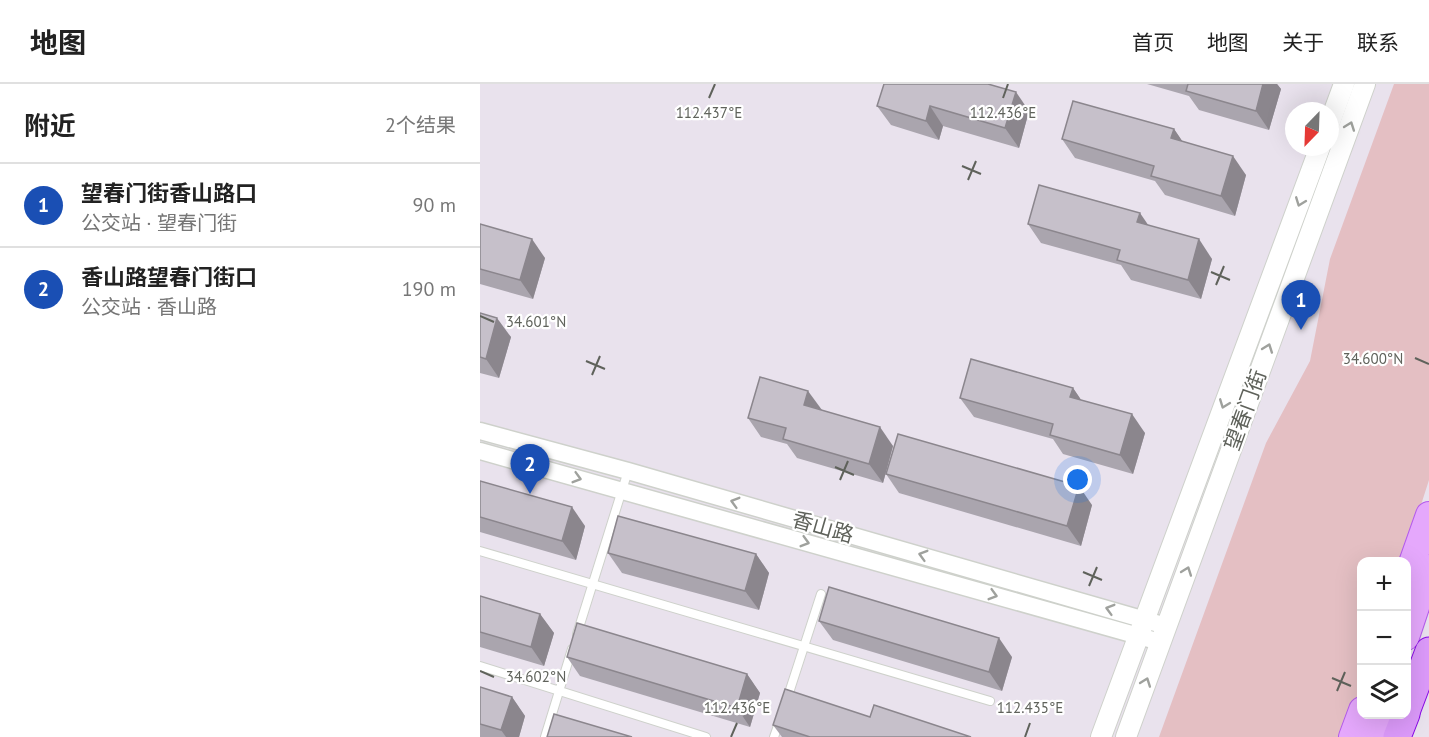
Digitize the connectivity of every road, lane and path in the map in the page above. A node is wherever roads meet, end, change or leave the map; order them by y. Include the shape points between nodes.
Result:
1 (1344, 84) edge
2 (1365, 84) edge
3 (1337, 102) edge
4 (1317, 156) edge
5 (480, 431) edge
6 (480, 451) edge
7 (628, 471) junction
8 (622, 491) junction
9 (1429, 515) edge
10 (480, 551) edge
11 (1411, 568) edge
12 (1429, 568) edge
13 (592, 584) junction
14 (821, 594) dead end
15 (1411, 624) edge
16 (1140, 627) junction
17 (1163, 634) junction
18 (804, 647) junction
19 (1429, 651) edge
20 (480, 666) edge
21 (559, 691) junction
22 (1411, 700) edge
23 (990, 701) dead end
24 (786, 703) edge
25 (782, 714) edge
26 (1359, 719) edge
27 (1380, 719) edge
28 (1404, 719) edge
29 (545, 737) edge
30 (706, 737) edge
31 (774, 737) edge
32 (1101, 737) edge
33 (1126, 737) edge
34 (1352, 737) edge
35 (1374, 737) edge
36 (1397, 737) edge

1 - 3 street
17 -> 2 street, 望春门街
4 -> 16 street, 望春门街
5 - 7 street, 香山路
6 -> 8 street, 香山路
7 - 8 lane
16 -> 7 street, 香山路
8 - 13 lane
8 -> 16 street, 香山路
9 - 11 main road
10 - 13 lane
12 - 15 main road
13 - 18 lane
13 - 21 lane
14 - 18 lane
16 - 17 street, 香山路
16 - 32 street, 望春门街
33 -> 17 street, 望春门街
18 - 23 lane
18 - 24 lane
19 - 22 highway
20 - 21 lane
21 - 29 lane
21 - 30 lane
25 - 31 lane
26 - 34 main road
27 - 35 main road
28 - 36 highway

